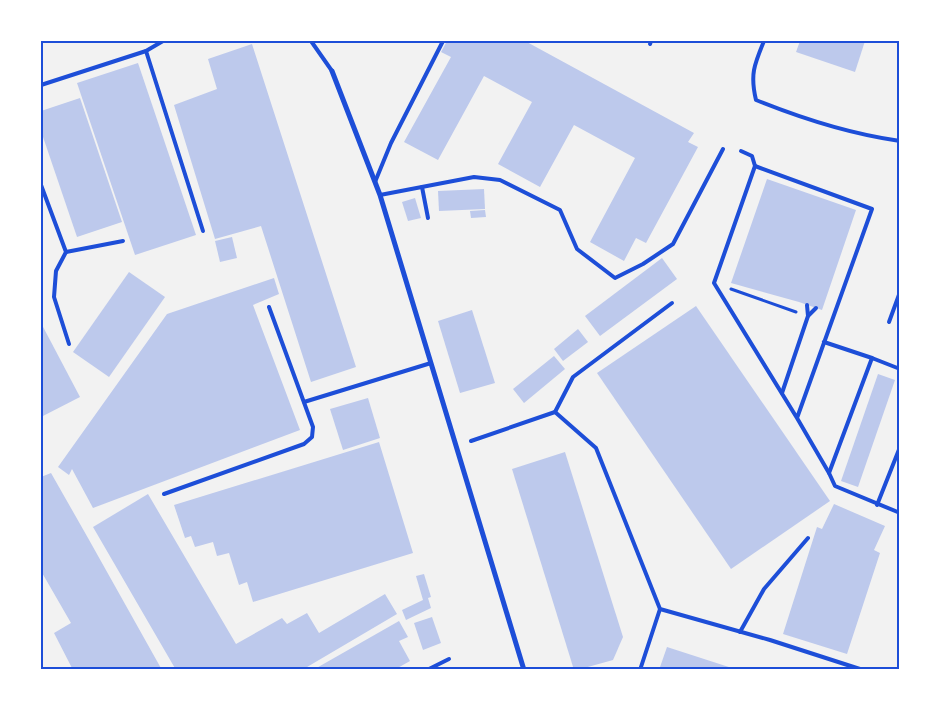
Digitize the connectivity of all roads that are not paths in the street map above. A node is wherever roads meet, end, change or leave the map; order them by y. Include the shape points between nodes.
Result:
1 (163, 41) edge
2 (311, 41) edge
3 (443, 41) edge
4 (764, 41) edge
5 (146, 51) junction
6 (332, 71) joint
7 (41, 85) edge
8 (900, 141) edge
9 (723, 149) dead end
10 (741, 151) dead end
11 (755, 166) junction
12 (375, 182) junction
13 (41, 185) edge
14 (422, 186) junction
15 (380, 195) junction
16 (428, 218) dead end
17 (203, 231) dead end
18 (123, 241) dead end
19 (66, 252) junction
20 (900, 292) edge
21 (672, 303) dead end
22 (808, 305) dead end
23 (269, 307) dead end
24 (816, 308) dead end
25 (808, 316) junction
26 (889, 322) dead end
27 (824, 342) junction
28 (69, 344) dead end
29 (872, 358) junction
30 (431, 363) junction
31 (900, 369) edge
32 (782, 393) junction
33 (304, 402) junction
34 (555, 412) junction
35 (797, 418) junction
36 (471, 441) dead end
37 (900, 447) edge
38 (829, 473) junction
39 (164, 494) dead end
40 (877, 505) junction
41 (900, 513) edge
42 (808, 538) dead end
43 (660, 609) junction
44 (740, 632) junction
45 (449, 659) dead end
46 (427, 670) edge
47 (524, 670) edge
48 (640, 670) edge
49 (863, 670) edge

1 - 5 lane
2 - 6 lane
3 - 12 lane
4 - 8 lane via 752,84 756,100 866,137
5 - 7 lane
5 - 17 lane
6 - 12 street
9 - 14 lane via 672,244 644,264 615,278 577,248 560,210 500,180 474,177
10 - 11 lane via 752,156
11 - 27 lane via 872,209
11 - 32 lane via 714,284
12 - 15 street
13 - 19 lane
14 - 15 lane
14 - 16 lane
15 - 30 street
18 - 19 lane
19 - 28 lane via 56,271 54,297
20 - 26 lane
21 - 34 lane via 573,377
22 - 25 lane
23 - 33 lane
24 - 25 lane
25 - 32 lane
27 - 29 lane
27 - 35 lane
29 - 31 lane
29 - 38 lane
30 - 33 lane
30 - 47 street
32 - 35 lane
33 - 39 lane via 314,427 312,438 304,444
34 - 36 lane
34 - 43 lane via 596,448
35 - 38 lane
37 - 40 lane
38 - 40 lane via 835,486
40 - 41 lane
42 - 44 lane via 764,589
43 - 44 lane
43 - 48 lane
44 - 49 lane
45 - 46 lane

